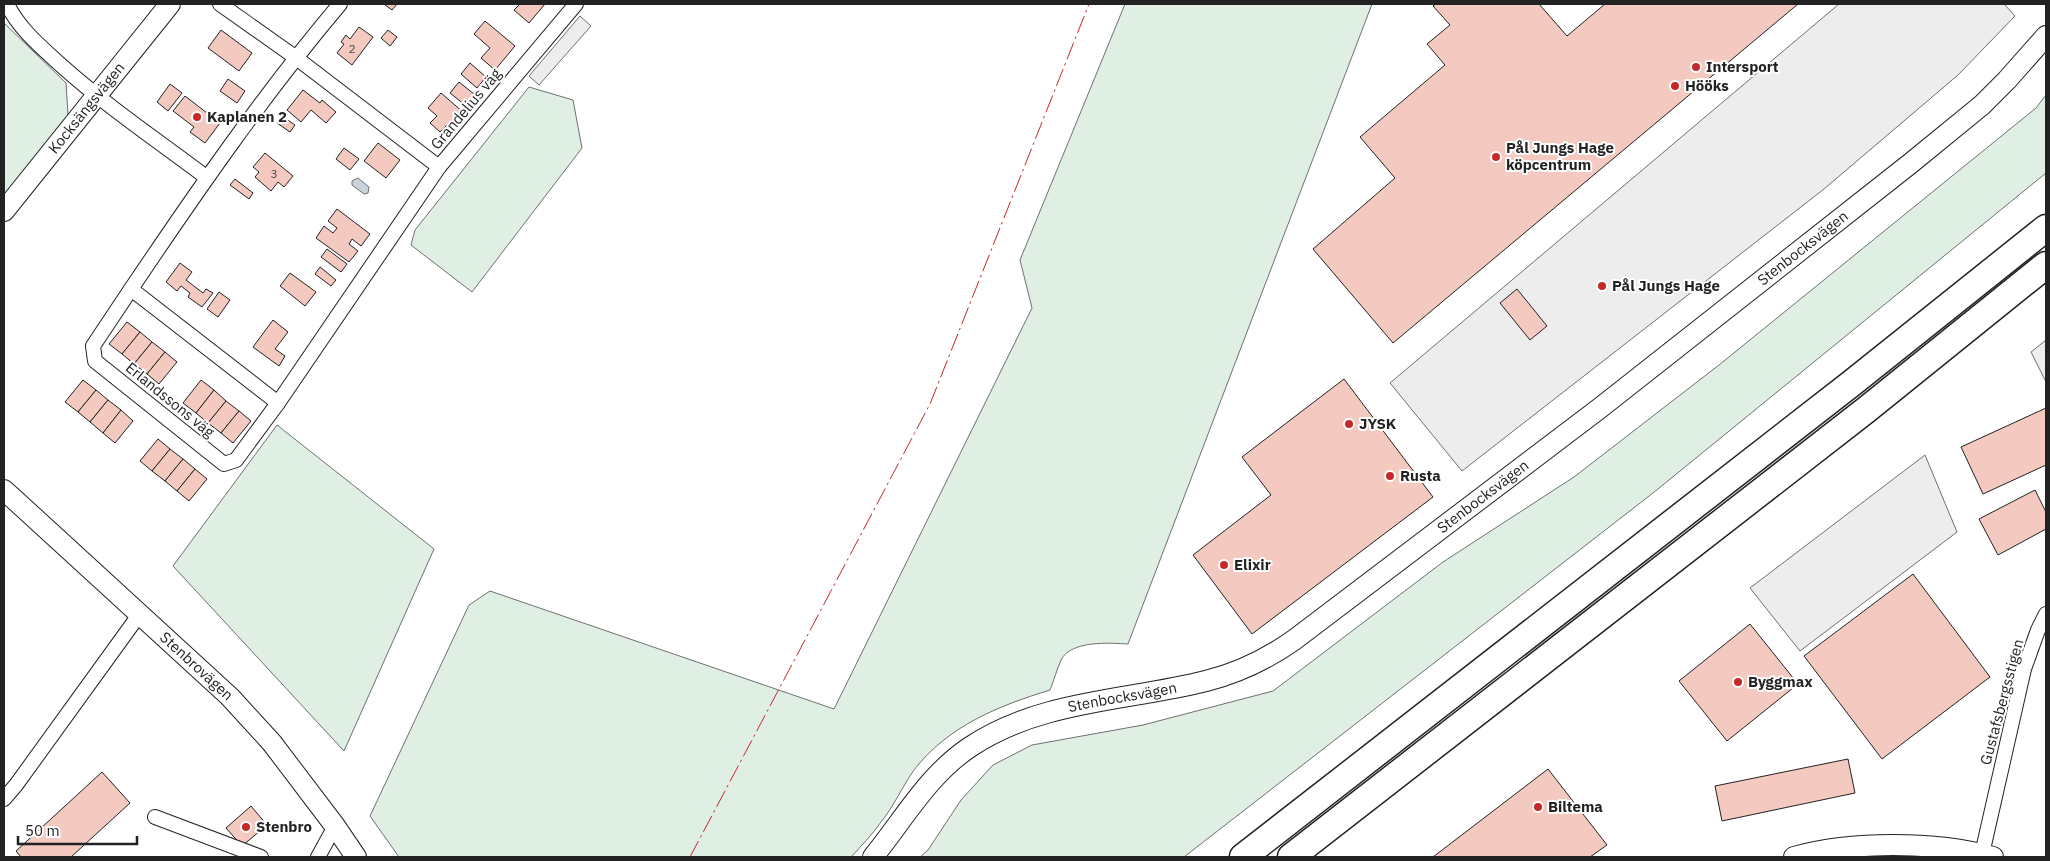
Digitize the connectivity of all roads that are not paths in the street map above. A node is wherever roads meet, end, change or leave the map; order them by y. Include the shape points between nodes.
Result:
1 (7, 4) edge
2 (170, 4) edge
3 (220, 4) edge
4 (340, 4) edge
5 (576, 4) edge
6 (2046, 36) edge
7 (295, 57) junction
8 (96, 96) junction
9 (439, 167) junction
10 (206, 177) junction
11 (4, 211) edge
12 (2046, 228) edge
13 (2046, 266) edge
14 (130, 288) junction
15 (278, 403) junction
16 (7, 498) edge
17 (2046, 614) edge
18 (139, 615) junction
19 (4, 799) edge
20 (155, 818) dead end
21 (335, 826) junction
22 (317, 856) edge
23 (1987, 856) edge
24 (261, 857) edge
25 (356, 857) edge
26 (873, 857) edge
27 (1243, 857) edge
28 (1291, 857) edge
29 (1794, 857) edge

1 - 8 street via 13,16 41,47
2 - 8 street, Kocksängsvägen
3 - 7 street, Grandelius väg
4 - 7 street
5 - 9 street, Grandelius väg
6 - 26 street, Stenbocksvägen via 1995,93 1932,145 1600,408 1294,640 1230,674 1050,711 988,736 949,763 929,784
7 - 9 street, Grandelius väg
7 - 10 street, Erlandssons väg
8 - 10 street
8 - 11 street, Kocksängsvägen
9 - 15 street, Erlandssons väg
10 - 14 street, Erlandssons väg
12 - 27 highway via 1844,390
13 - 28 highway
14 - 15 street
14 - 15 street, Erlandssons väg via 93,346 95,361 224,464 236,460
16 - 18 street, Stenbrovägen
17 - 23 street, Gustafsbergsstigen via 2024,669 1994,800
18 - 19 street
18 - 21 street, Stenbrovägen via 230,697 272,742
20 - 24 street
21 - 22 street
21 - 25 street, Stenbrovägen
23 - 29 street via 1943,848 1870,846

